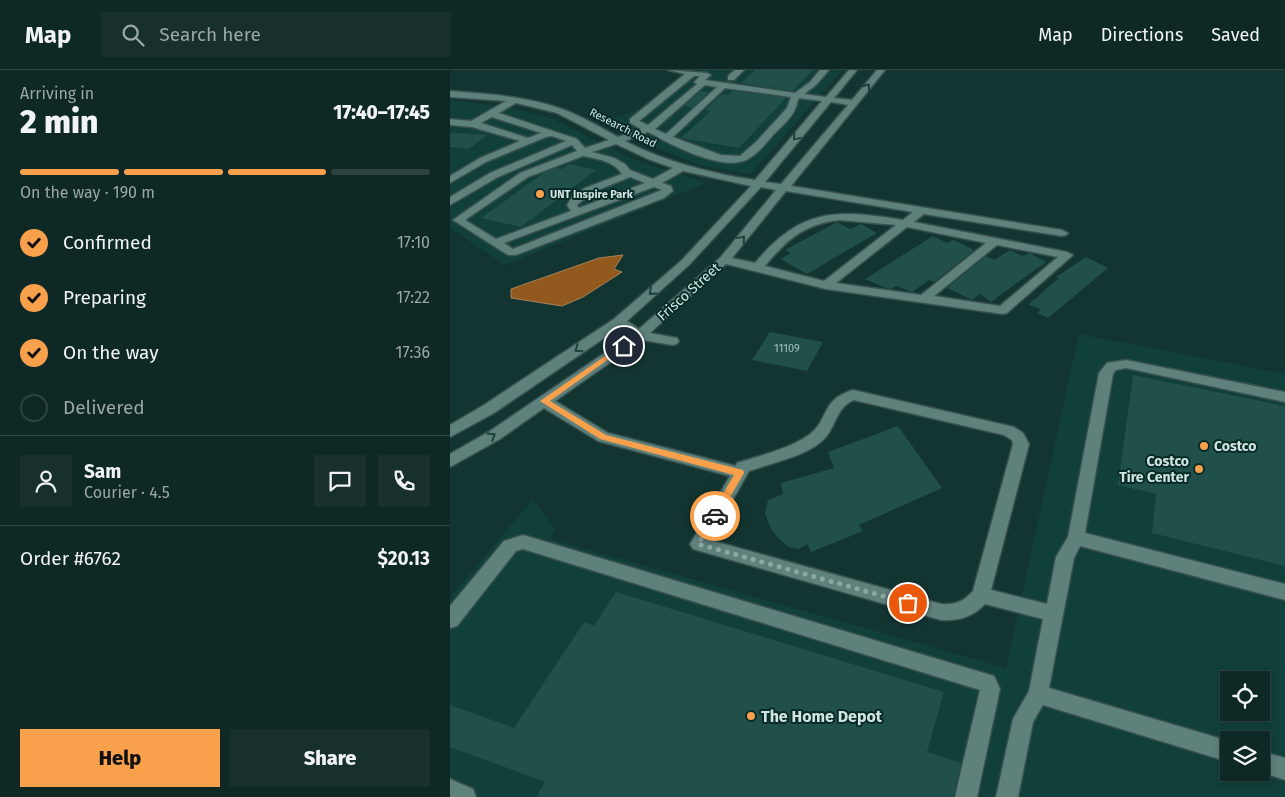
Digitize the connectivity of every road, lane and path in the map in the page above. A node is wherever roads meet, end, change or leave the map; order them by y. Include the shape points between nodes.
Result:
1 (672, 70) edge
2 (740, 70) edge
3 (825, 70) edge
4 (853, 70) edge
5 (880, 70) edge
6 (692, 73) junction
7 (707, 76) edge
8 (731, 78) junction
9 (723, 86) junction
10 (804, 89) junction
11 (450, 94) edge
12 (796, 96) junction
13 (828, 100) junction
14 (513, 101) junction
15 (854, 103) junction
16 (490, 113) junction
17 (450, 122) edge
18 (473, 124) junction
19 (649, 129) junction
20 (553, 133) junction
21 (666, 139) junction
22 (528, 141) junction
23 (574, 141) junction
24 (620, 141) junction
25 (584, 153) junction
26 (681, 168) junction
27 (630, 174) junction
28 (450, 180) edge
29 (654, 183) junction
30 (757, 185) junction
31 (783, 189) junction
32 (450, 202) edge
33 (921, 211) junction
34 (577, 212) junction
35 (454, 218) edge
36 (904, 224) junction
37 (1062, 233) dead end
38 (995, 241) junction
39 (495, 243) junction
40 (724, 260) junction
41 (758, 267) junction
42 (826, 285) junction
43 (923, 299) junction
44 (619, 322) junction
45 (640, 335) junction
46 (672, 342) dead end
47 (1285, 397) edge
48 (544, 401) junction
49 (450, 432) edge
50 (450, 462) edge
51 (740, 473) junction
52 (1076, 538) junction
53 (1285, 592) edge
54 (981, 595) junction
55 (1054, 614) junction
56 (450, 620) edge
57 (1038, 694) junction
58 (1220, 749) edge
59 (1270, 765) edge
60 (1285, 770) edge
61 (450, 790) edge
62 (465, 797) edge
63 (966, 797) edge
64 (1007, 797) edge

1 - 6 street
2 - 8 street
3 - 10 street
4 - 13 street, Frisco Street
15 -> 5 street, Frisco Street
6 - 7 street
6 - 19 street via 633,121
7 - 8 street
7 - 9 street
7 - 19 street
8 - 10 street
9 - 12 street
9 - 21 street
10 - 12 street
11 - 14 street, Research Road
12 - 13 street
12 - 21 street via 791,109 744,158 727,159
13 - 15 street
13 -> 30 street, Frisco Street
14 - 16 street
14 - 24 street, Research Road via 558,111
15 - 31 street, Frisco Street
16 - 18 street
16 - 20 street
17 - 18 street
18 - 22 street
19 - 21 street
19 - 24 street
20 - 22 street
20 - 23 street
22 - 28 street via 483,160
23 - 25 street
23 - 32 street via 519,162
24 - 25 street
24 - 26 street, Research Road
25 - 27 street via 619,164
25 - 35 street via 524,175
26 - 29 street
26 - 30 street, Research Road
27 - 29 street
27 - 34 street via 576,198 572,205
29 - 34 street
29 - 39 street via 668,191 512,253
30 - 31 street, Research Road
30 -> 44 street, Frisco Street via 685,263
31 - 33 street, Research Road
40 -> 31 street, Frisco Street
33 - 36 street
33 - 37 street, Research Road
34 - 39 street
35 - 39 street
36 - 38 street
36 - 41 street via 830,217 806,224 776,246
36 - 42 street
38 - 43 street
38 - 43 street via 1067,255 1003,310
40 - 41 street
40 - 45 street, Frisco Street
41 - 42 street
42 - 43 street
44 - 45 street
44 -> 49 street, Frisco Street
45 - 46 street
45 - 48 street, Frisco Street
47 - 52 street via 1126,364 1112,366 1106,373
50 -> 48 street, Frisco Street
48 - 51 street via 603,437
51 - 54 street via 698,544 941,612 956,614 972,607
51 - 54 street via 743,467 808,443 818,435 838,401 844,397 853,396 1009,432 1018,437 1021,444
52 - 53 street
52 - 55 street via 1065,557
54 - 55 street
55 - 57 street
56 - 63 street via 510,546 523,542 987,683 990,689
57 - 58 street
57 - 64 street via 1023,719
59 - 60 street
61 - 62 street

